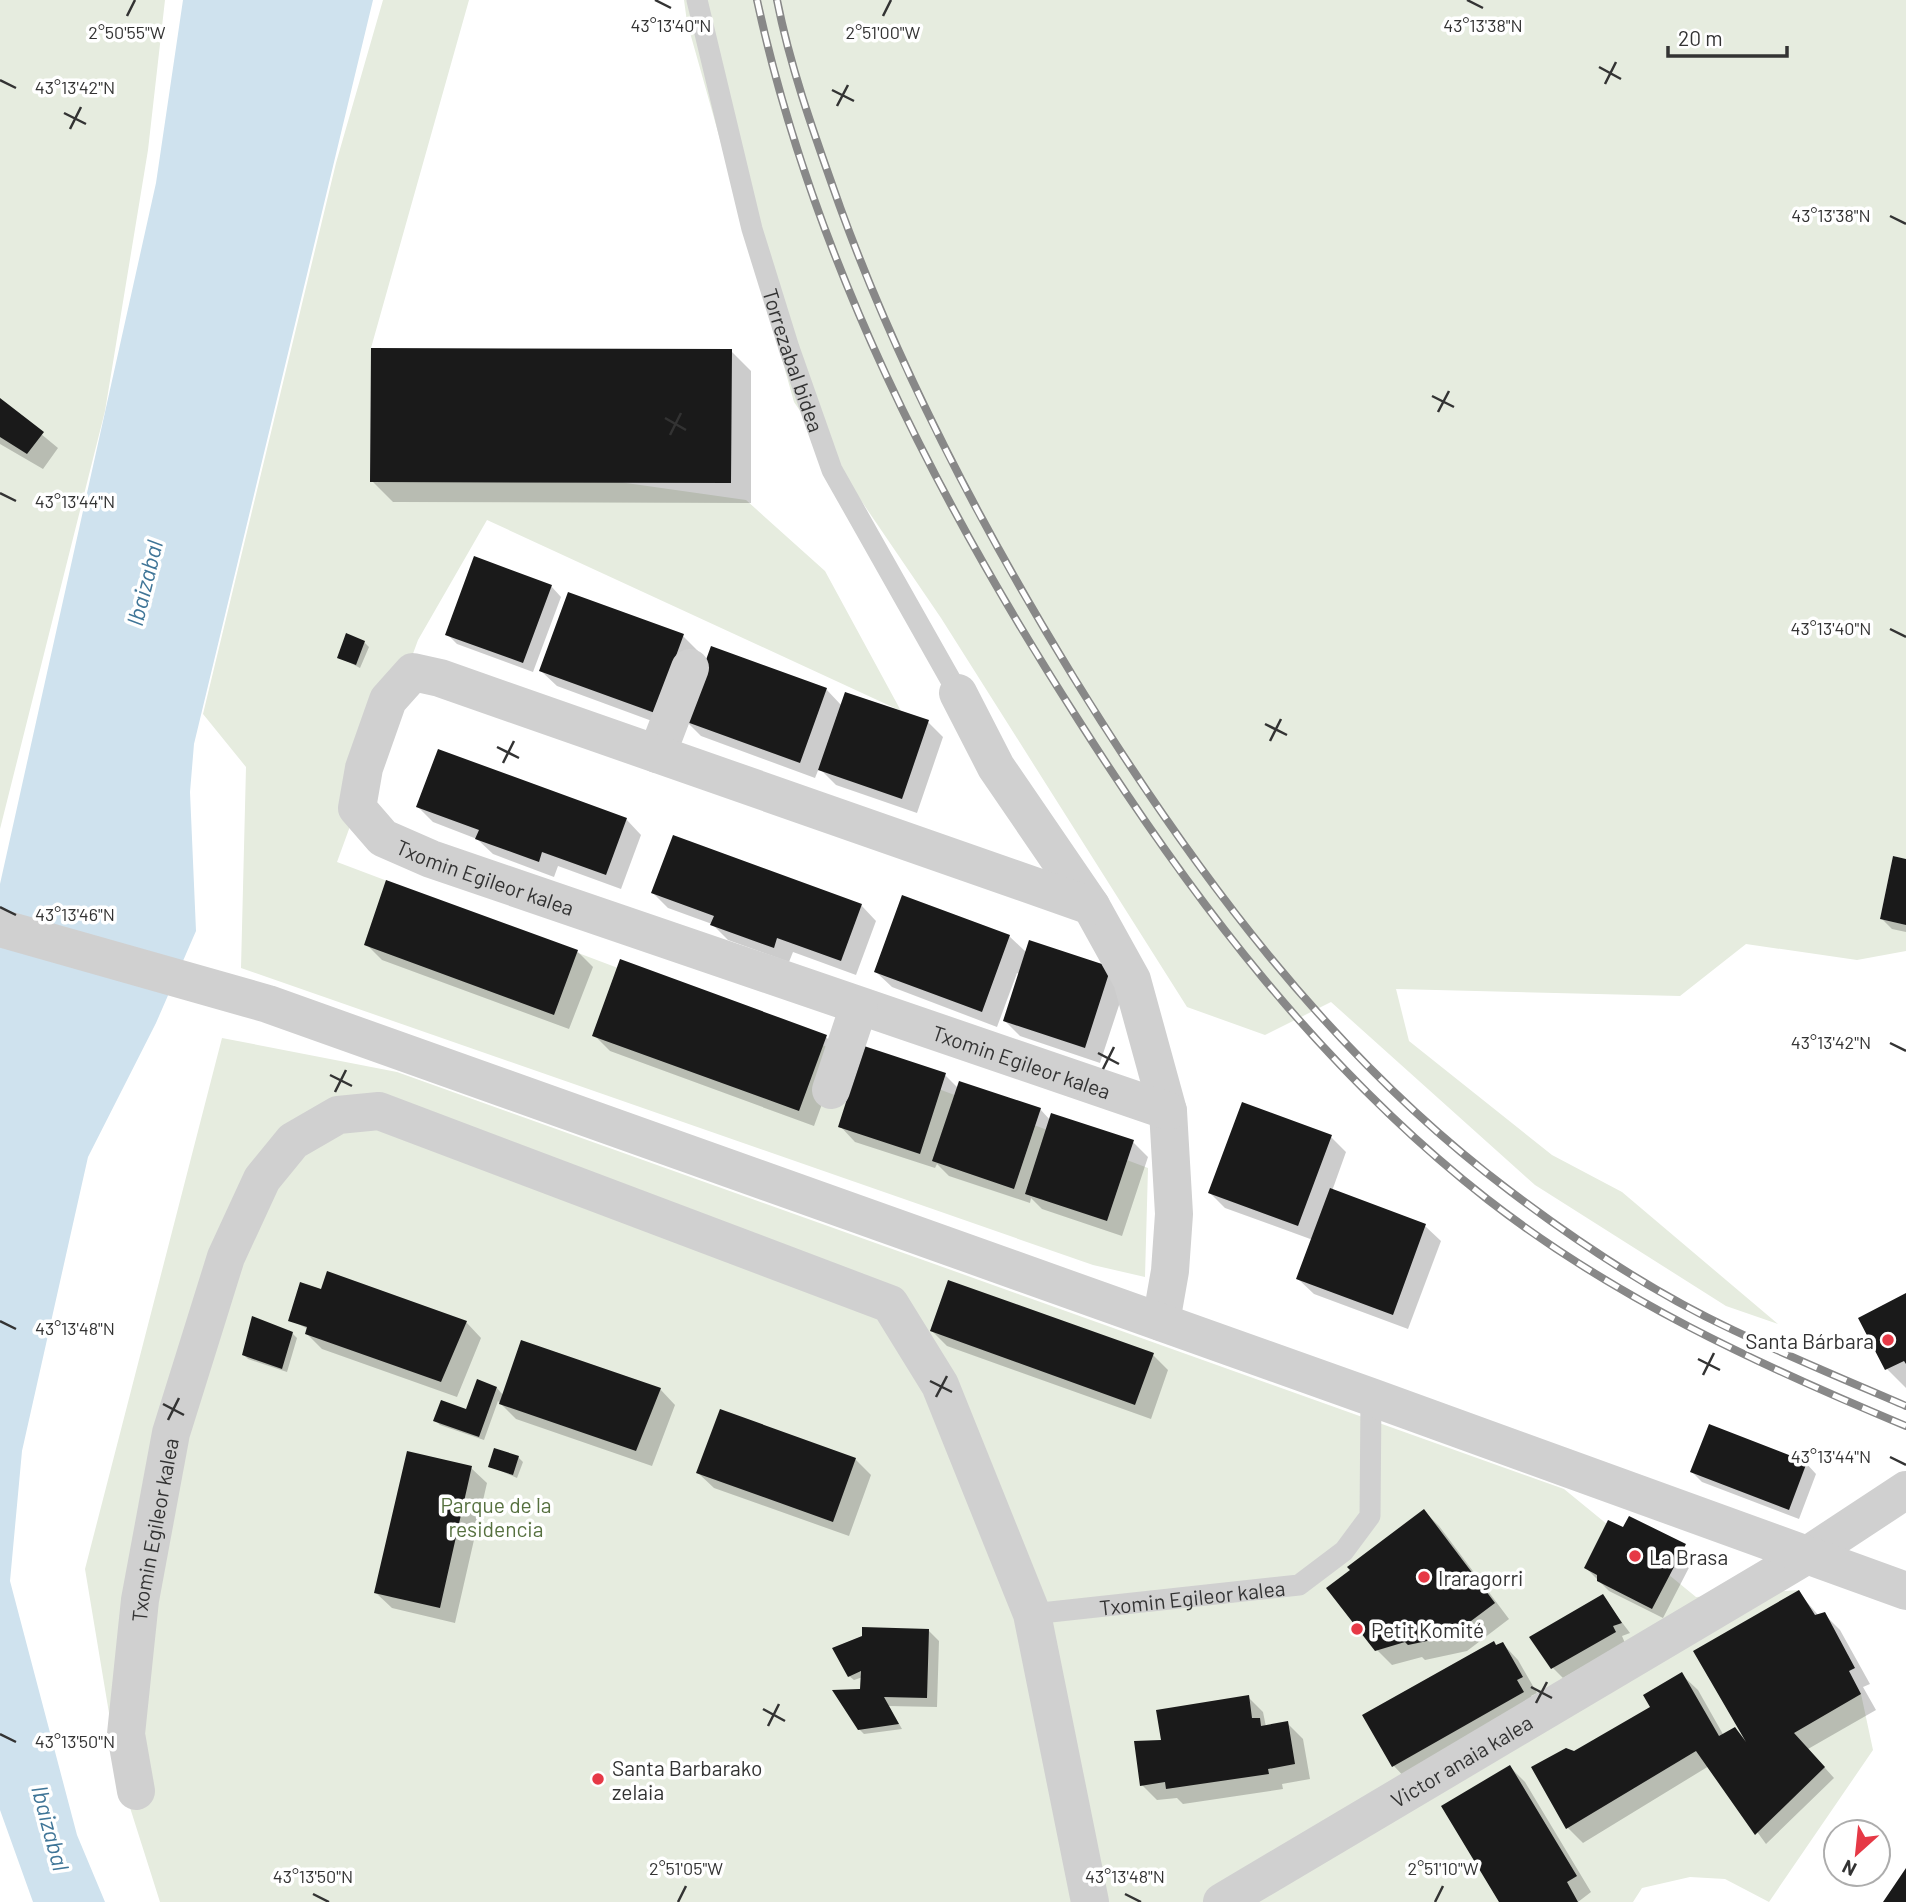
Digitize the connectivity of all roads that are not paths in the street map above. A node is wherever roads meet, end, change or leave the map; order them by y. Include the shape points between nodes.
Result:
1 (697, 0) edge
2 (690, 668) dead end
3 (958, 693) joint
4 (657, 754) junction
5 (1091, 906) junction
6 (0, 928) edge
7 (859, 1006) junction
8 (831, 1090) dead end
9 (1168, 1111) junction
10 (1161, 1322) junction
11 (1371, 1397) junction
12 (1906, 1490) edge
13 (1808, 1554) junction
14 (1906, 1591) edge
15 (1032, 1614) junction
16 (136, 1791) dead end
17 (1090, 1902) edge
18 (1222, 1902) edge

1 - 3 lane, Torrezabal bidea via 752,229 832,470
2 - 4 street
3 - 5 street via 996,767
4 - 5 street, Txomin Egileor kalea
4 - 7 street, Txomin Egileor kalea via 413,672 388,700 364,768 357,808 383,838 431,859
5 - 9 street via 1132,980
6 - 10 street via 268,1004
7 - 8 street
7 - 9 street, Txomin Egileor kalea
9 - 10 street via 1174,1214
10 - 11 street
11 - 13 street
11 - 15 lane, Txomin Egileor kalea via 1370,1516 1344,1551 1299,1585
12 - 13 street
13 - 14 street
13 - 18 street, Victor anaia kalea
15 - 16 street, Txomin Egileor kalea via 940,1385 890,1304 379,1111 338,1115 293,1141 262,1179 226,1257 171,1433 140,1600 126,1734
15 - 17 street, Txomin Egileor kalea

